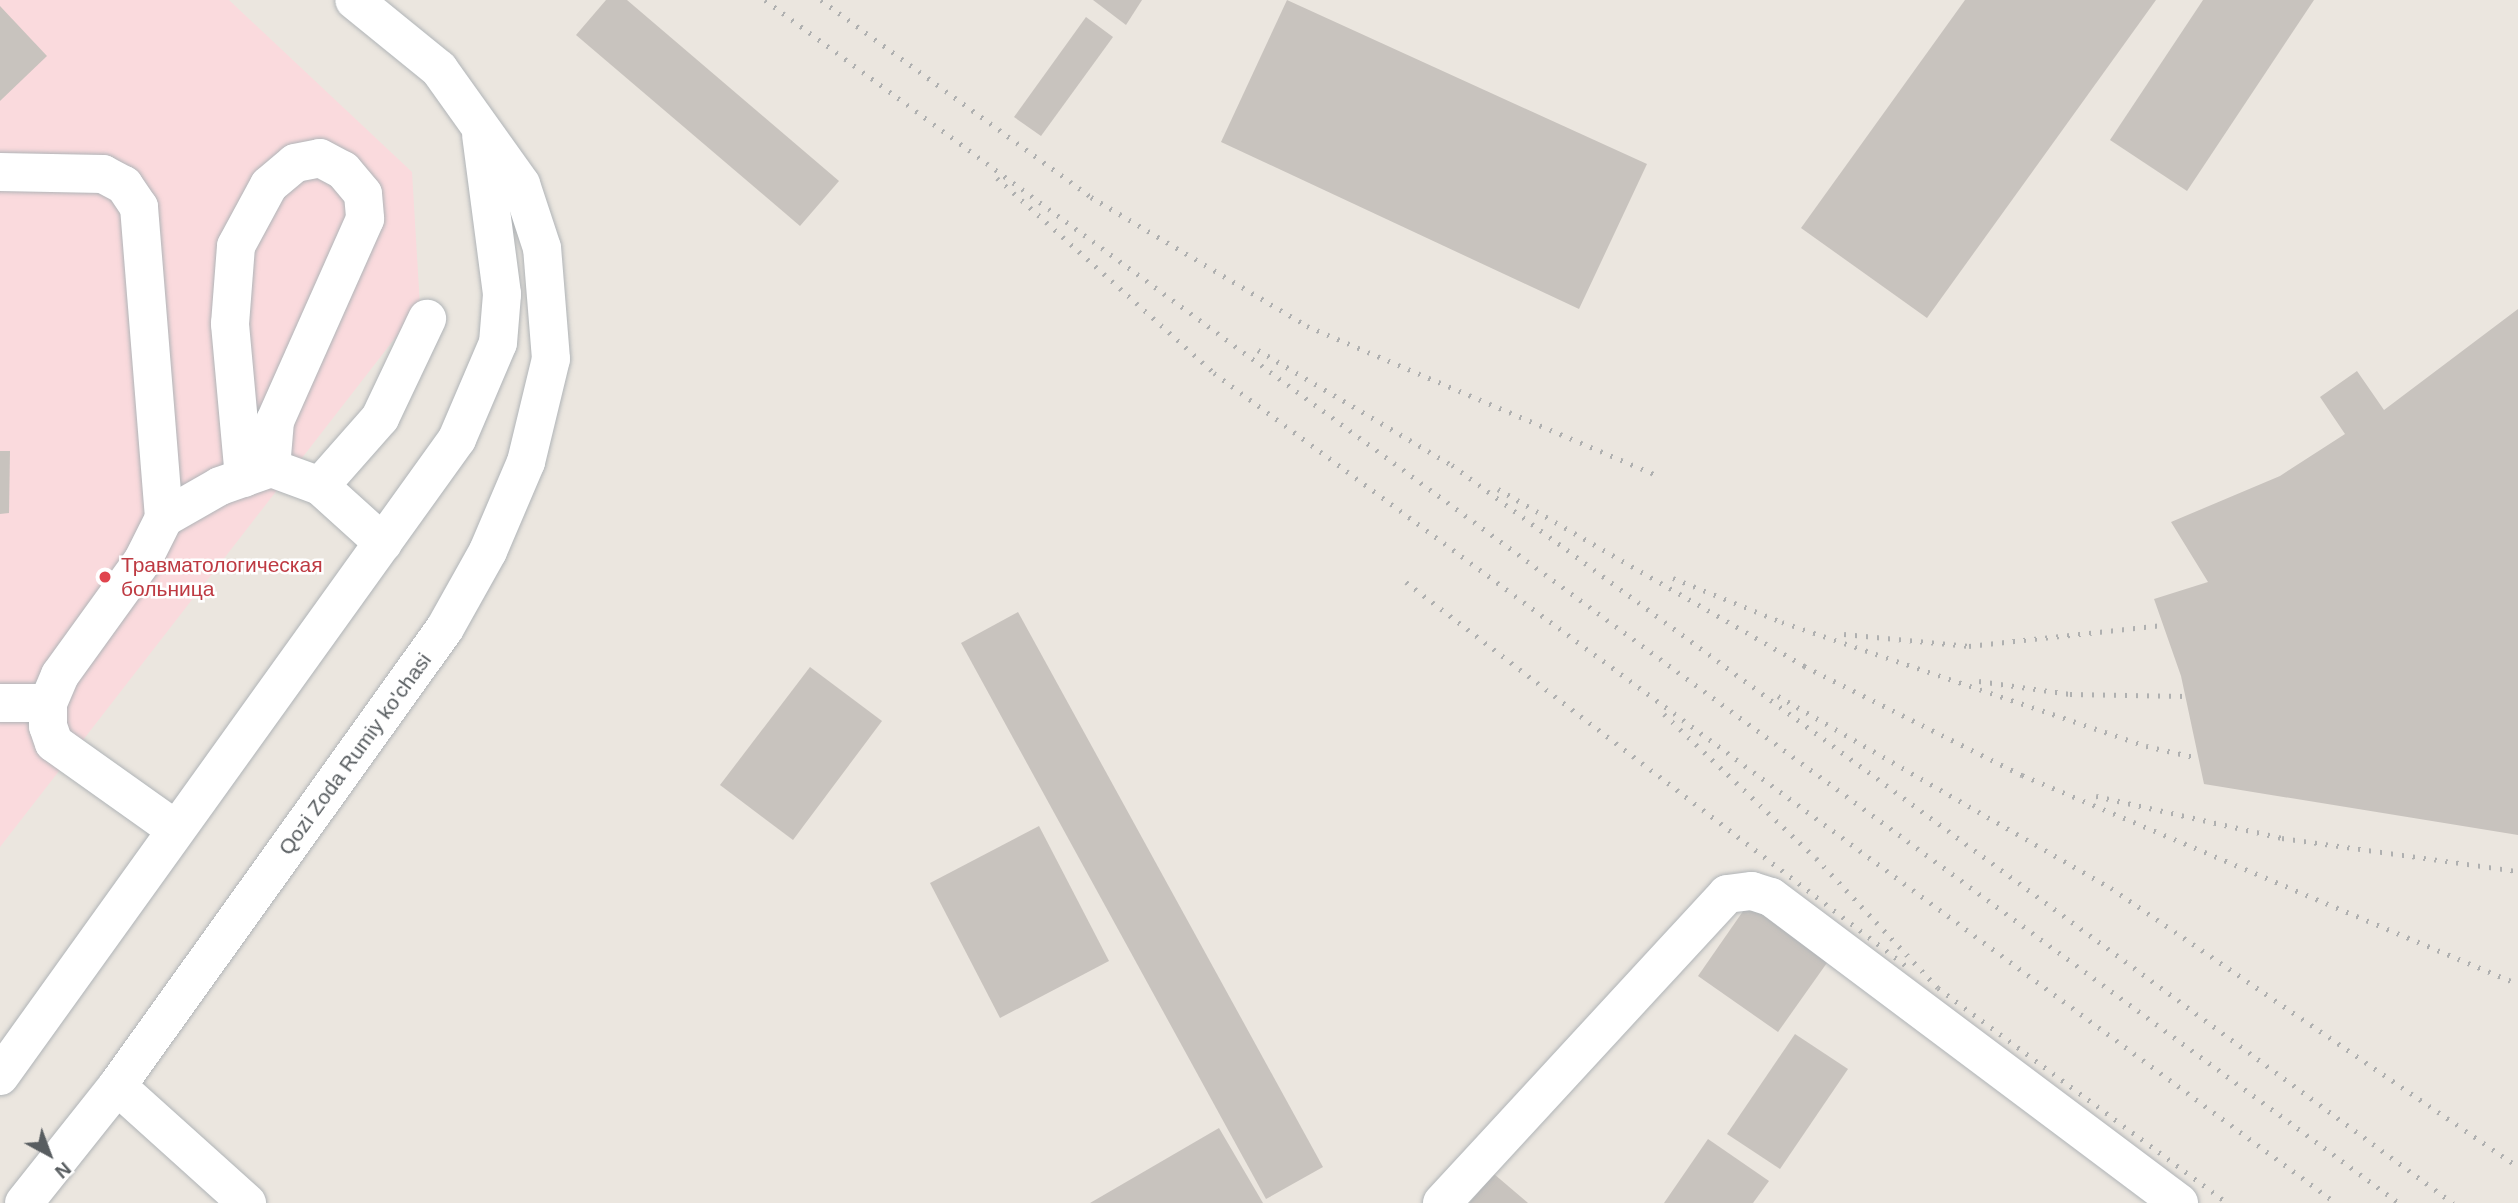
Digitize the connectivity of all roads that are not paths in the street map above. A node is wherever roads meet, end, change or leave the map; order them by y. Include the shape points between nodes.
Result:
1 (355, 0) edge
2 (478, 123) junction
3 (0, 172) edge
4 (427, 319) dead end
5 (257, 473) junction
6 (320, 486) junction
7 (164, 519) junction
8 (383, 543) junction
9 (0, 703) edge
10 (48, 703) junction
11 (175, 829) junction
12 (0, 1076) edge
13 (117, 1086) junction
14 (24, 1203) edge
15 (247, 1203) edge
16 (1442, 1203) edge
17 (2179, 1203) edge

1 - 2 street, Qozi Zoda Rumiy ko'chasi via 439,69
2 - 8 street via 499,238 498,343 457,439
2 - 13 street, Qozi Zoda Rumiy ko'chasi via 521,184 542,248 551,359 526,462 488,551 445,628
3 - 7 street via 103,174 124,185 139,207
4 - 6 street via 380,418
5 - 5 street via 275,421 365,219 363,194 343,170 320,158 295,163 269,185 236,246 230,324
5 - 6 street
5 - 7 street
6 - 8 street
7 - 10 street
8 - 11 street
9 - 10 street
10 - 11 street via 54,743
11 - 12 street
13 - 14 street, Qozi Zoda Rumiy ko'chasi
13 - 15 street
16 - 17 street via 1727,894 1752,891 1771,897

